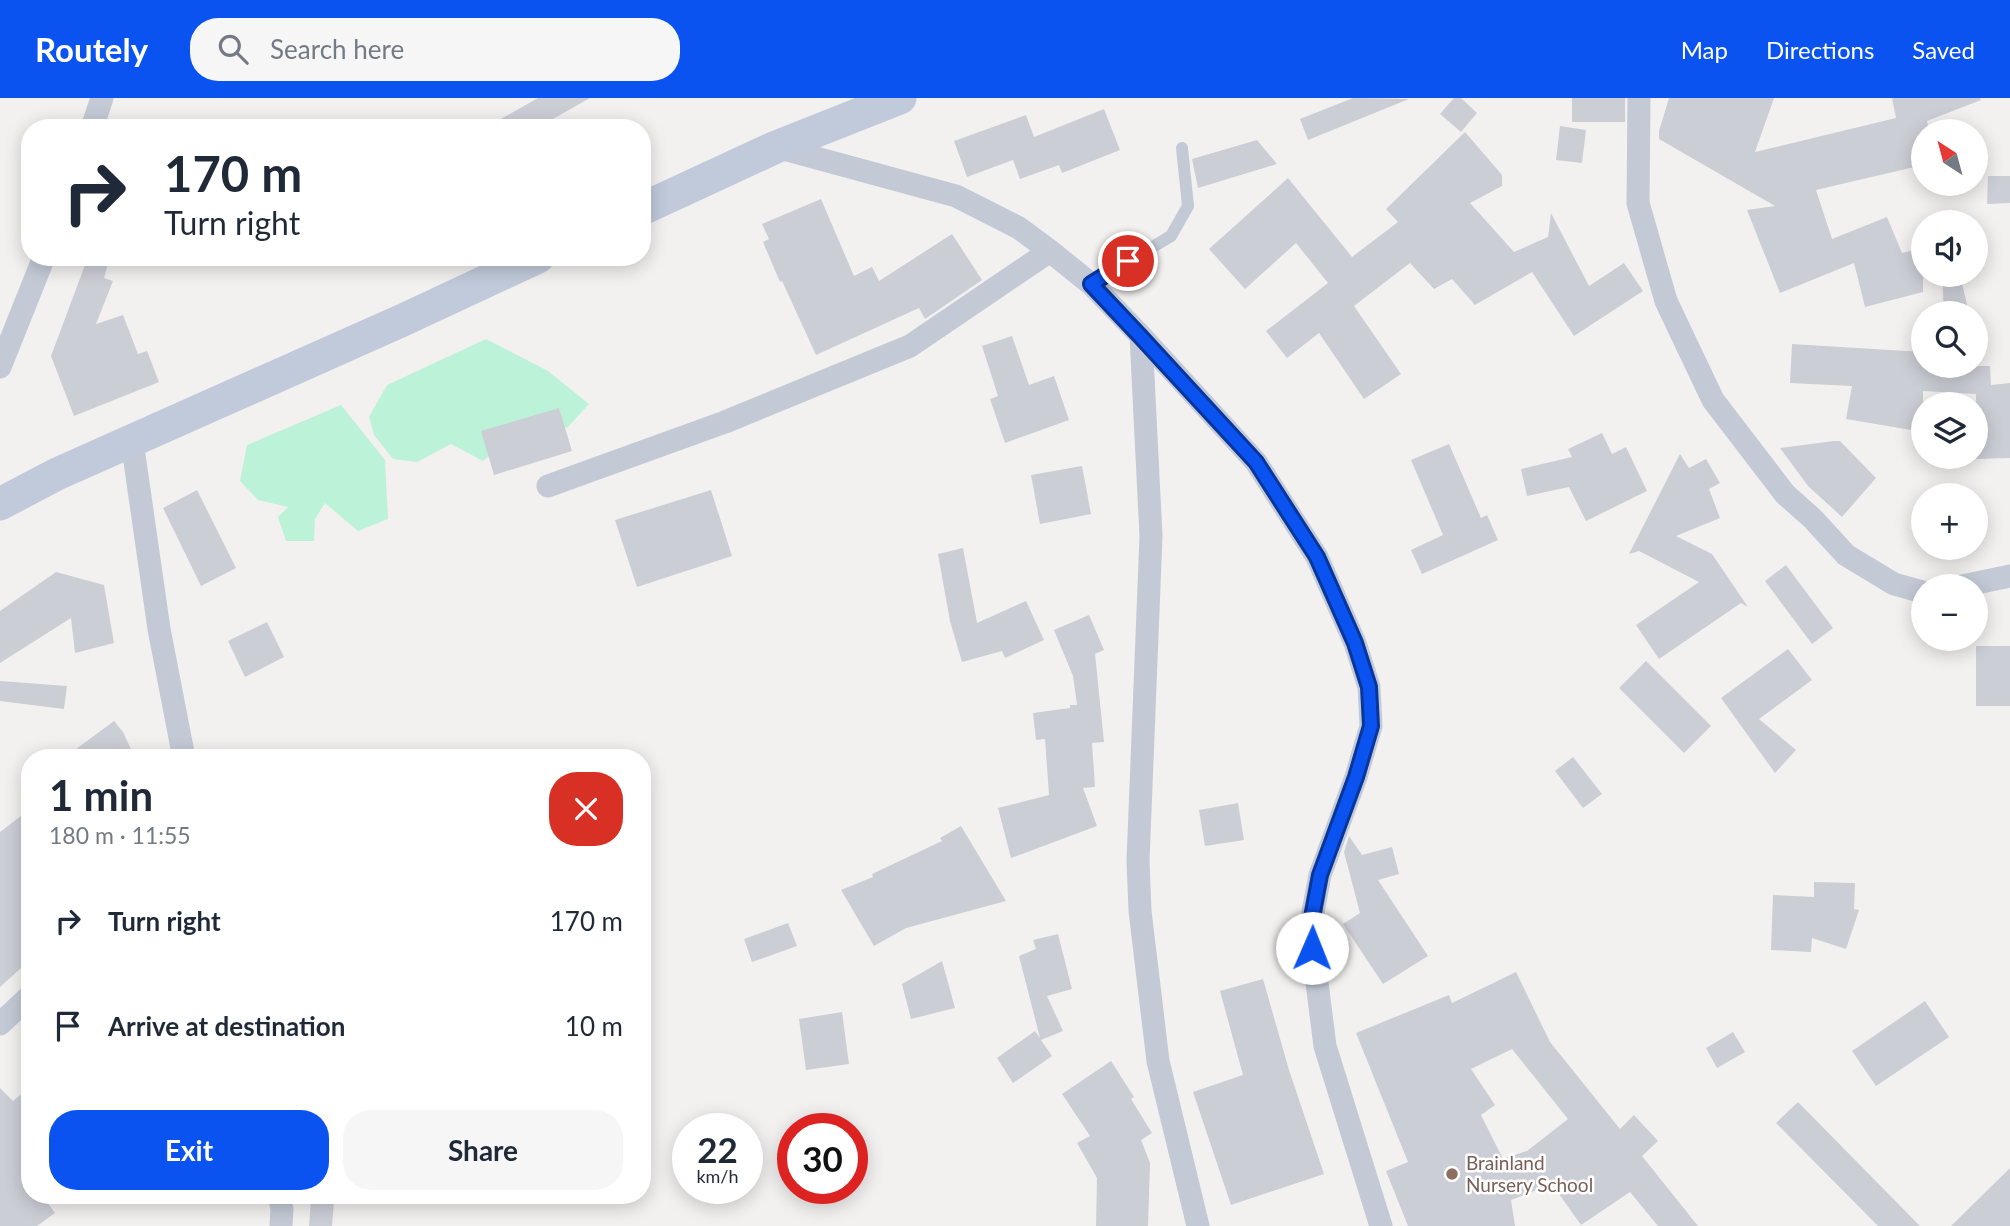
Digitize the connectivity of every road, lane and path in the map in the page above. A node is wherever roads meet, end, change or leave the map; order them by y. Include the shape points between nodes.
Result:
1 (102, 98) edge
2 (900, 98) edge
3 (1639, 98) edge
4 (95, 119) edge
5 (776, 147) junction
6 (1182, 148) dead end
7 (651, 205) edge
8 (1050, 251) junction
9 (40, 266) edge
10 (518, 266) edge
11 (1091, 284) junction
12 (1140, 336) junction
13 (0, 367) edge
14 (132, 441) junction
15 (548, 486) dead end
16 (0, 504) edge
17 (2010, 576) edge
18 (1988, 581) edge
19 (1911, 589) edge
20 (182, 749) edge
21 (21, 1004) edge
22 (0, 1024) edge
23 (281, 1204) edge
24 (281, 1226) edge
25 (1198, 1226) edge
26 (1381, 1226) edge

1 - 4 street
2 - 5 main road
3 - 19 street via 1638,203 1666,301 1713,400 1785,494 1846,555 1894,584
5 - 7 main road
5 - 8 street via 956,196 1019,228
6 - 11 lane via 1188,206 1171,236
8 - 11 street
8 - 15 street via 910,346 725,422
9 - 13 street
10 - 14 main road
11 - 12 street
12 - 25 street via 1151,536 1140,911 1158,1061
12 - 26 street via 1256,462 1317,557 1369,687 1371,726 1320,875 1310,928 1325,1046
14 - 16 main road
14 - 20 street via 159,629
17 - 18 street
21 - 22 street
23 - 24 street

